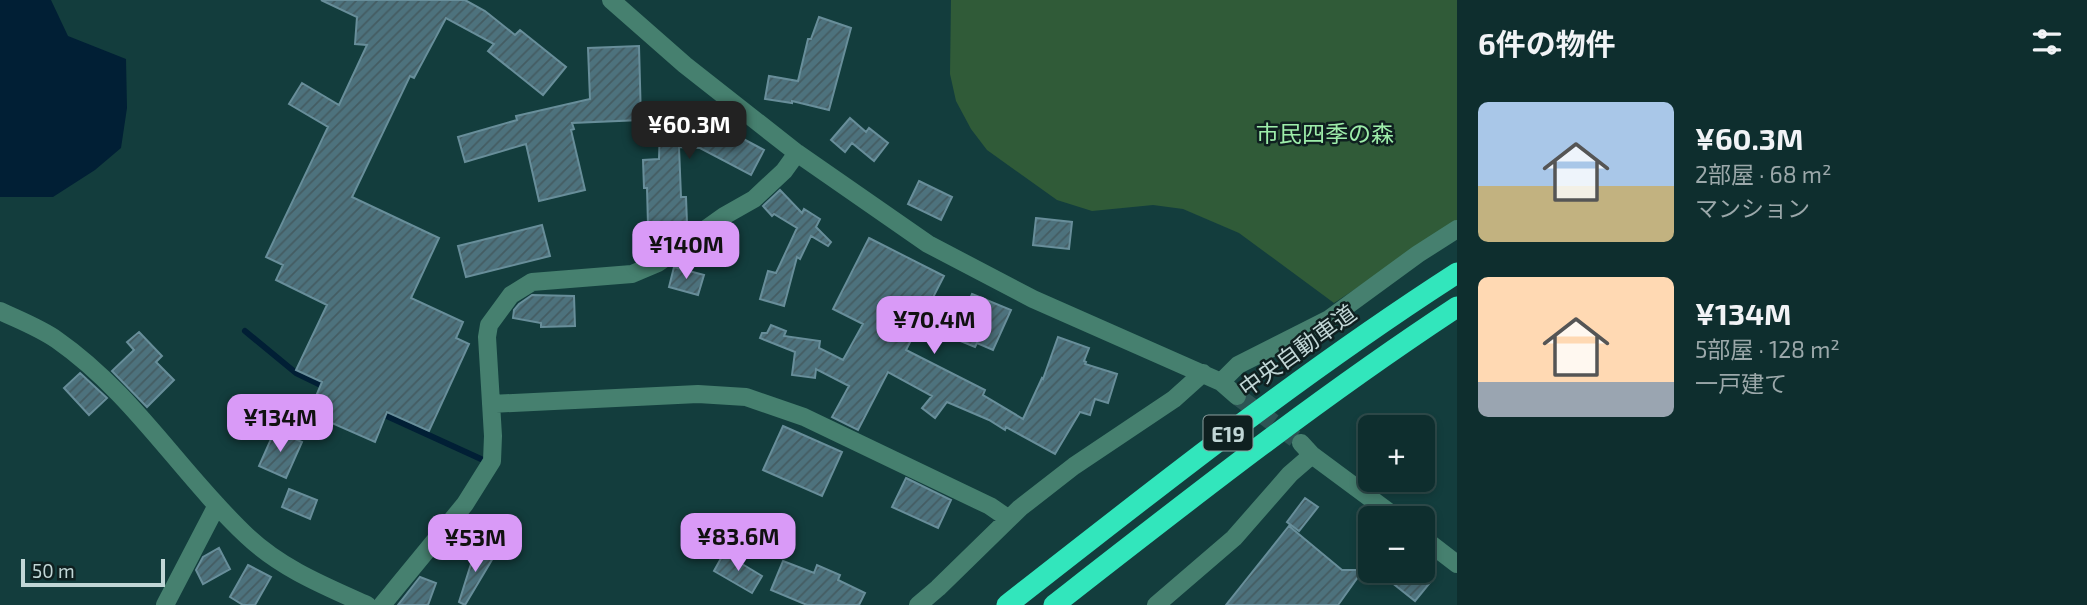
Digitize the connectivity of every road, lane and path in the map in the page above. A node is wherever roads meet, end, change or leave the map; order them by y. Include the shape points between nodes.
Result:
1 (611, 0) edge
2 (797, 153) junction
3 (1457, 229) edge
4 (1457, 273) edge
5 (1457, 307) edge
6 (0, 311) edge
7 (1203, 373) junction
8 (1221, 382) junction
9 (1237, 397) tunnel mouth
10 (491, 404) junction
11 (217, 505) junction
12 (1381, 506) edge
13 (1009, 519) junction
14 (1435, 547) edge
15 (1457, 564) edge
16 (165, 605) edge
17 (368, 605) edge
18 (382, 605) edge
19 (918, 605) edge
20 (1007, 605) edge
21 (1054, 605) edge
22 (1156, 605) edge

1 - 2 street
2 - 7 street via 928,244 1033,299
2 - 10 street via 754,200 657,263 632,274 532,282 511,295 489,325
3 - 8 street via 1329,319 1238,365
4 - 20 highway, 中央自動車道 / E19 via 1291,385
5 - 21 highway, E19 via 1311,407
6 - 11 street via 56,339 92,367
7 - 8 street
7 - 13 street
8 - 9 street
10 - 13 street via 698,394 746,397 804,417
10 - 18 street via 492,461 465,504
11 - 16 street
11 - 17 street via 249,538 293,571
12 - 22 street via 1306,449 1234,538
13 - 19 street
14 - 15 street

